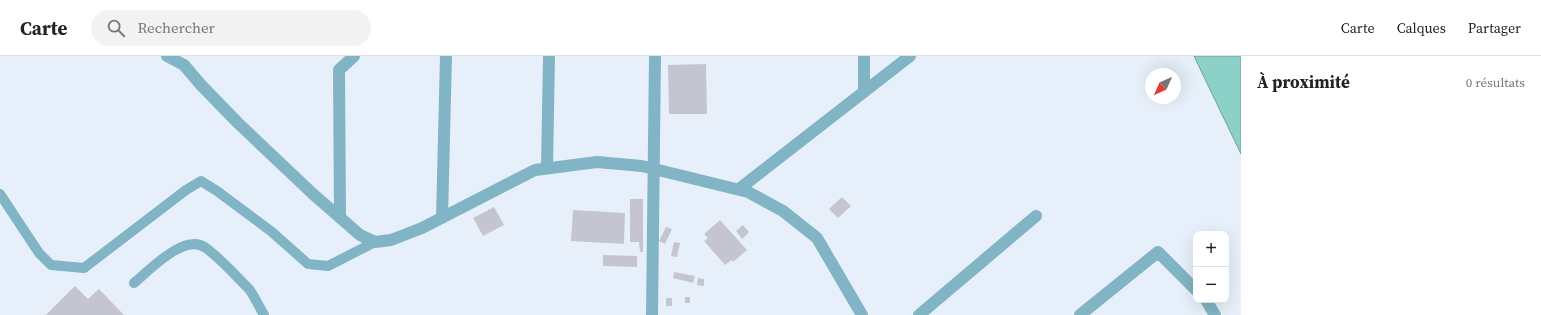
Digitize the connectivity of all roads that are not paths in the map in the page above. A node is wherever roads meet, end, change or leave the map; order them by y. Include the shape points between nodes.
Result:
1 (167, 56) edge
2 (354, 56) edge
3 (446, 56) edge
4 (549, 56) edge
5 (655, 56) edge
6 (864, 56) edge
7 (910, 56) edge
8 (864, 92) junction
9 (547, 168) junction
10 (654, 169) junction
11 (740, 189) junction
12 (0, 194) edge
13 (1036, 216) dead end
14 (340, 218) junction
15 (442, 218) junction
16 (375, 242) junction
17 (134, 283) dead end
18 (1193, 287) edge
19 (1208, 303) edge
20 (264, 315) edge
21 (652, 315) edge
22 (862, 315) edge
23 (919, 315) edge
24 (1080, 315) edge
25 (1215, 315) edge

1 - 14 street via 184,65 238,123
2 - 14 street via 339,70
3 - 15 street
4 - 9 street
5 - 10 street
6 - 8 street
7 - 8 street
8 - 11 street
9 - 10 street via 597,162
9 - 15 street via 535,170
10 - 11 street
10 - 21 street
11 - 22 street via 783,210 817,238
12 - 16 lane via 51,265 84,268 201,181 272,232 308,264 328,266
13 - 23 street
14 - 16 street via 360,235
15 - 16 street via 391,240
17 - 20 lane via 173,251 195,243 206,247 249,289
18 - 24 street via 1158,252
19 - 25 street

